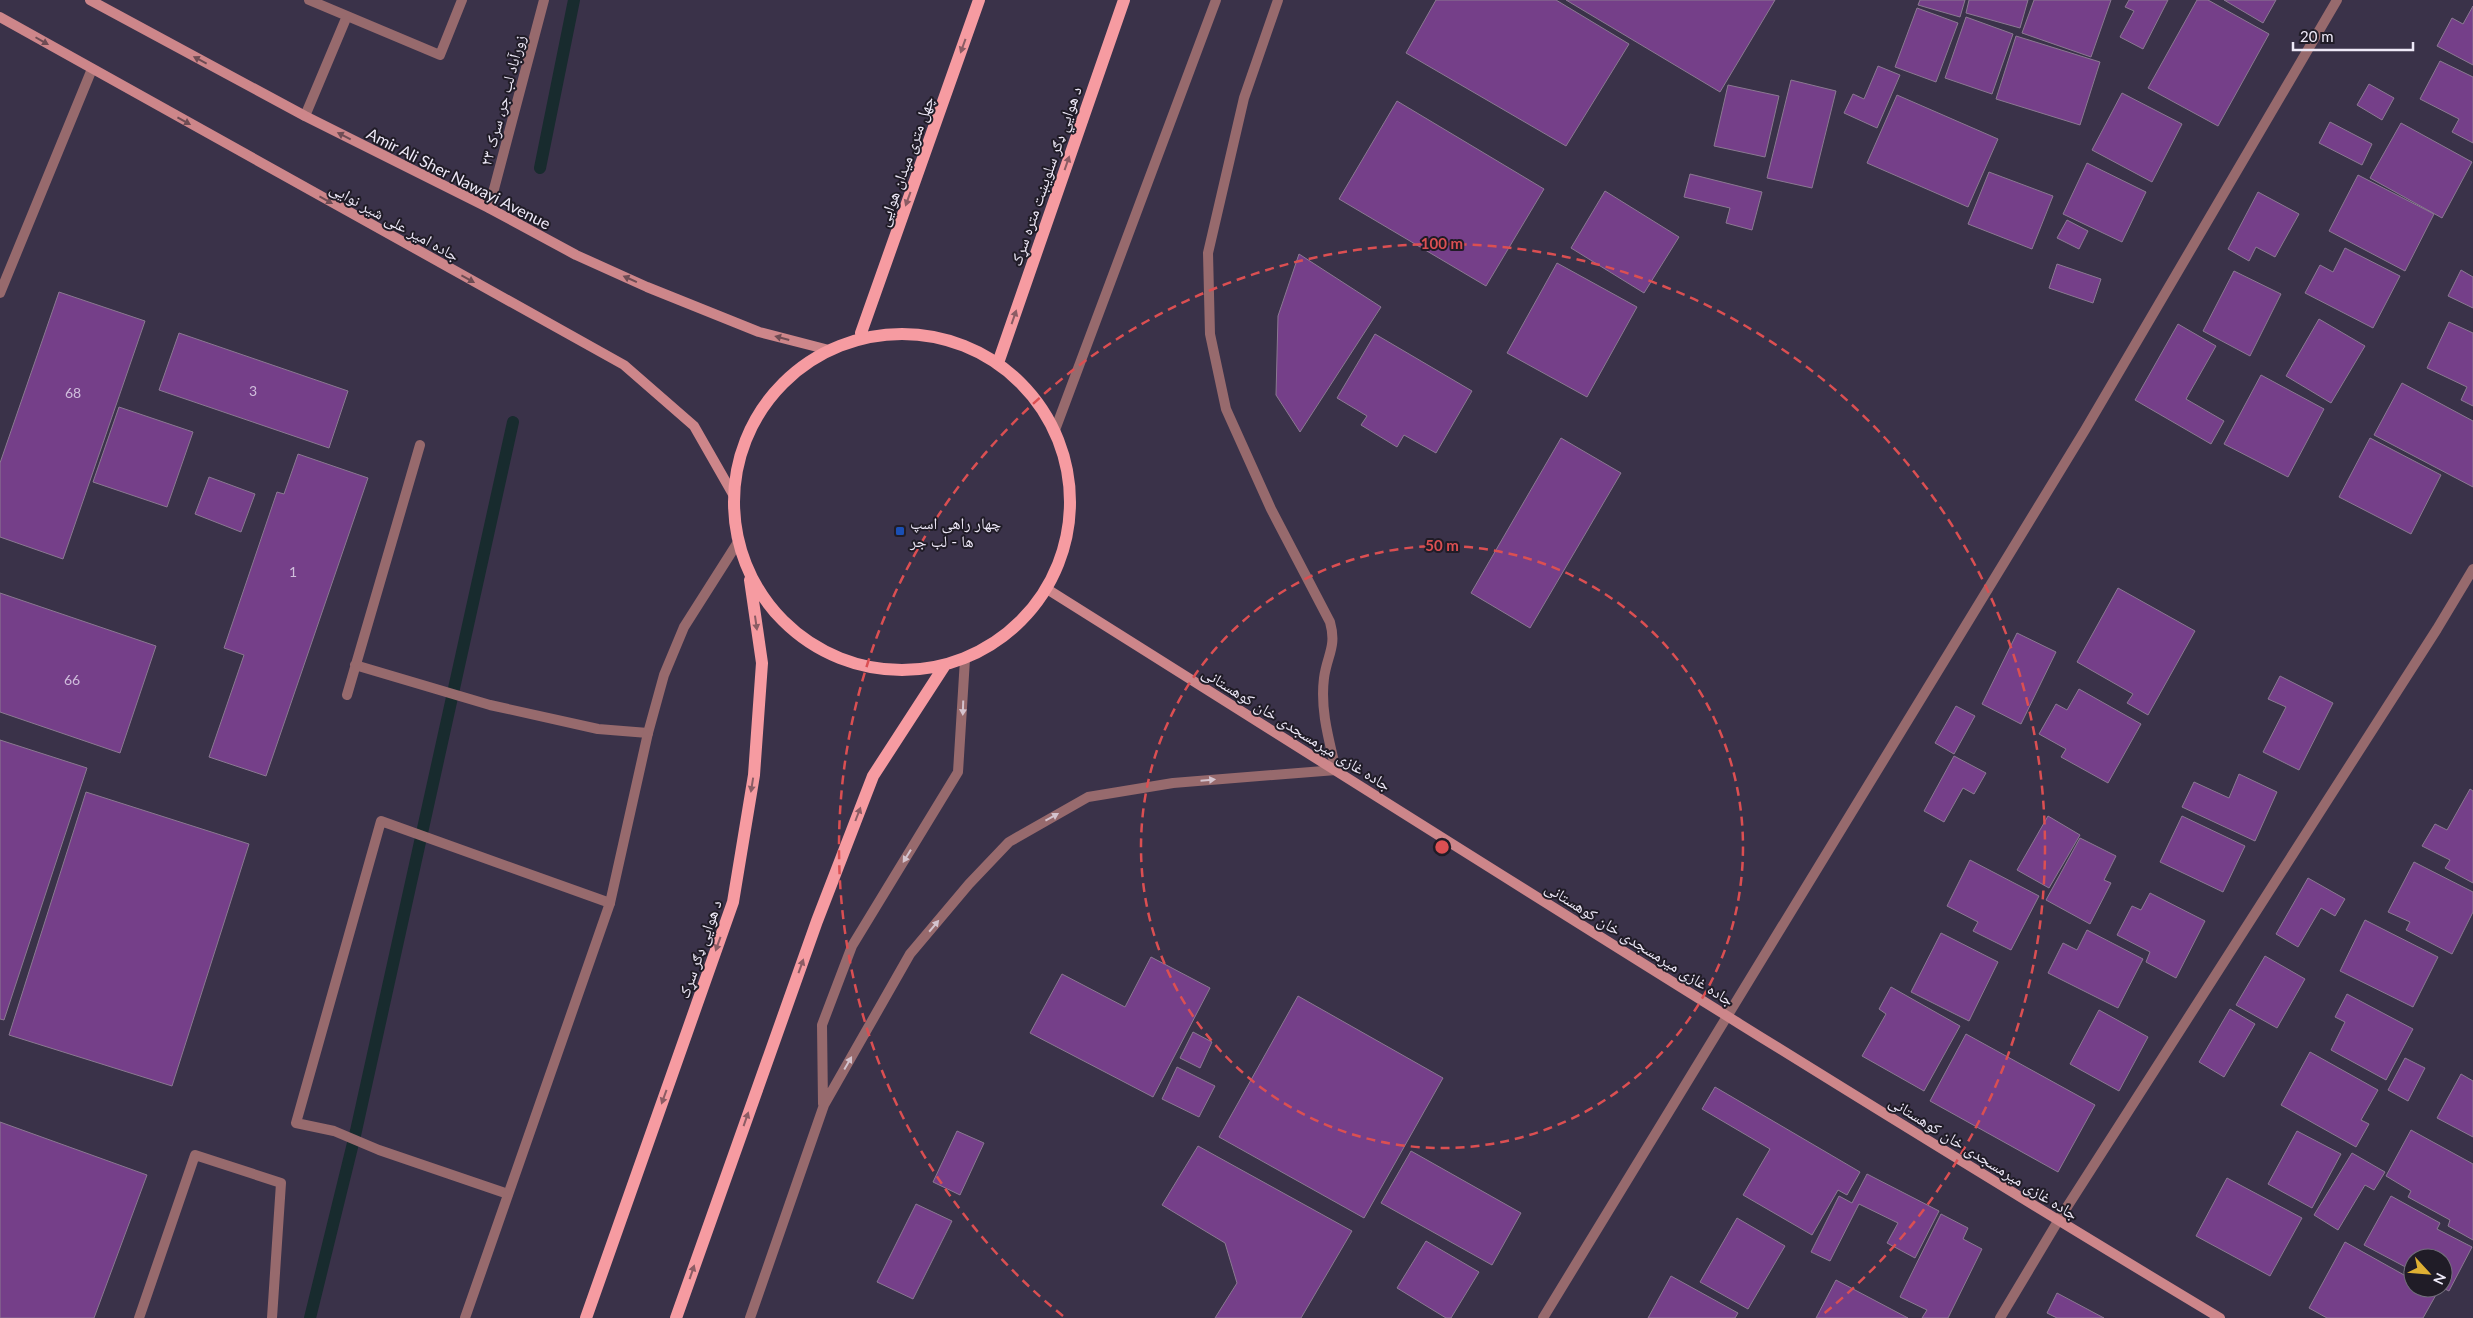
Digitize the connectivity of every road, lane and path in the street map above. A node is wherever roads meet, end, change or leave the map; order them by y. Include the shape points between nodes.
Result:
1 (90, 0) edge
2 (309, 0) edge
3 (462, 0) edge
4 (544, 0) edge
5 (979, 0) edge
6 (1124, 0) edge
7 (1216, 0) edge
8 (1278, 0) edge
9 (2337, 0) edge
10 (347, 16) junction
11 (0, 17) edge
12 (92, 69) junction
13 (305, 116) junction
14 (489, 208) junction
15 (0, 293) edge
16 (861, 333) junction
17 (829, 350) junction
18 (998, 363) junction
19 (1055, 430) junction
20 (420, 444) dead end
21 (734, 496) junction
22 (738, 542) junction
23 (2473, 569) edge
24 (750, 575) junction
25 (1047, 589) junction
26 (965, 659) junction
27 (356, 665) junction
28 (945, 665) junction
29 (347, 695) dead end
30 (648, 733) junction
31 (1336, 770) junction
32 (610, 903) junction
33 (1726, 1015) junction
34 (824, 1106) junction
35 (508, 1194) junction
36 (2058, 1221) junction
37 (139, 1318) edge
38 (272, 1318) edge
39 (465, 1318) edge
40 (586, 1318) edge
41 (676, 1318) edge
42 (750, 1318) edge
43 (1543, 1318) edge
44 (2000, 1318) edge
45 (2220, 1318) edge

13 -> 1 main road, Amir Ali Sher Nawayi Avenue
2 - 10 street
3 - 10 street via 440,54
4 - 14 street, زورآباد لب جر، سرک ۲۳
5 -> 16 main road, چهل متری میدان هوایی
18 -> 6 main road, د هوايي ډګر سلویښت متره سړک
7 - 19 street
8 - 31 street via 1244,98 1208,253 1210,334 1226,409 1270,509 1330,622 1334,636 1324,678 1323,709
9 - 33 street via 2090,421
10 - 13 street
11 -> 12 main road, جاده امیر علی شیر نوایی
12 - 15 street
12 -> 21 main road, جاده امیر علی شیر نوایی via 624,365 694,426
14 -> 13 main road, Amir Ali Sher Nawayi Avenue
17 -> 14 main road, Amir Ali Sher Nawayi Avenue via 759,332 648,287 576,255
16 - 17 main road
16 - 18 main road via 914,334 958,342
17 - 21 main road via 791,376 762,410 742,451
18 - 19 main road via 1031,392
19 - 25 main road via 1070,483 1068,538
20 - 27 street
21 - 22 main road
22 - 24 main road
22 - 30 street via 684,627 664,675
23 - 36 street
24 - 28 main road via 768,605 791,630 831,656 876,670
24 -> 40 main road, د هوایی ډګر سړک via 762,663 754,775 733,902
25 - 26 main road via 1012,631
25 - 31 main road, جاده غازی میرمسجدی خان کوهستانی
26 - 28 main road
26 -> 34 street via 958,772 852,946 822,1025
27 - 29 street
27 - 30 street via 490,705 598,730
41 -> 28 main road via 817,921 873,776
30 - 32 street
31 - 33 main road, جاده غازی میرمسجدی خان کوهستانی
34 -> 31 street via 910,954 969,884 1010,842 1088,797 1173,783
32 - 35 street
32 - 35 street via 381,821 296,1123 334,1131 379,1150
33 - 36 main road, جاده غازی میرمسجدی خان کوهستانی
33 - 43 street
34 - 42 street
35 - 39 street
36 - 44 street
36 - 45 main road, جاده غازی میرمسجدی خان کوهستانی
37 - 38 street via 195,1155 281,1183

